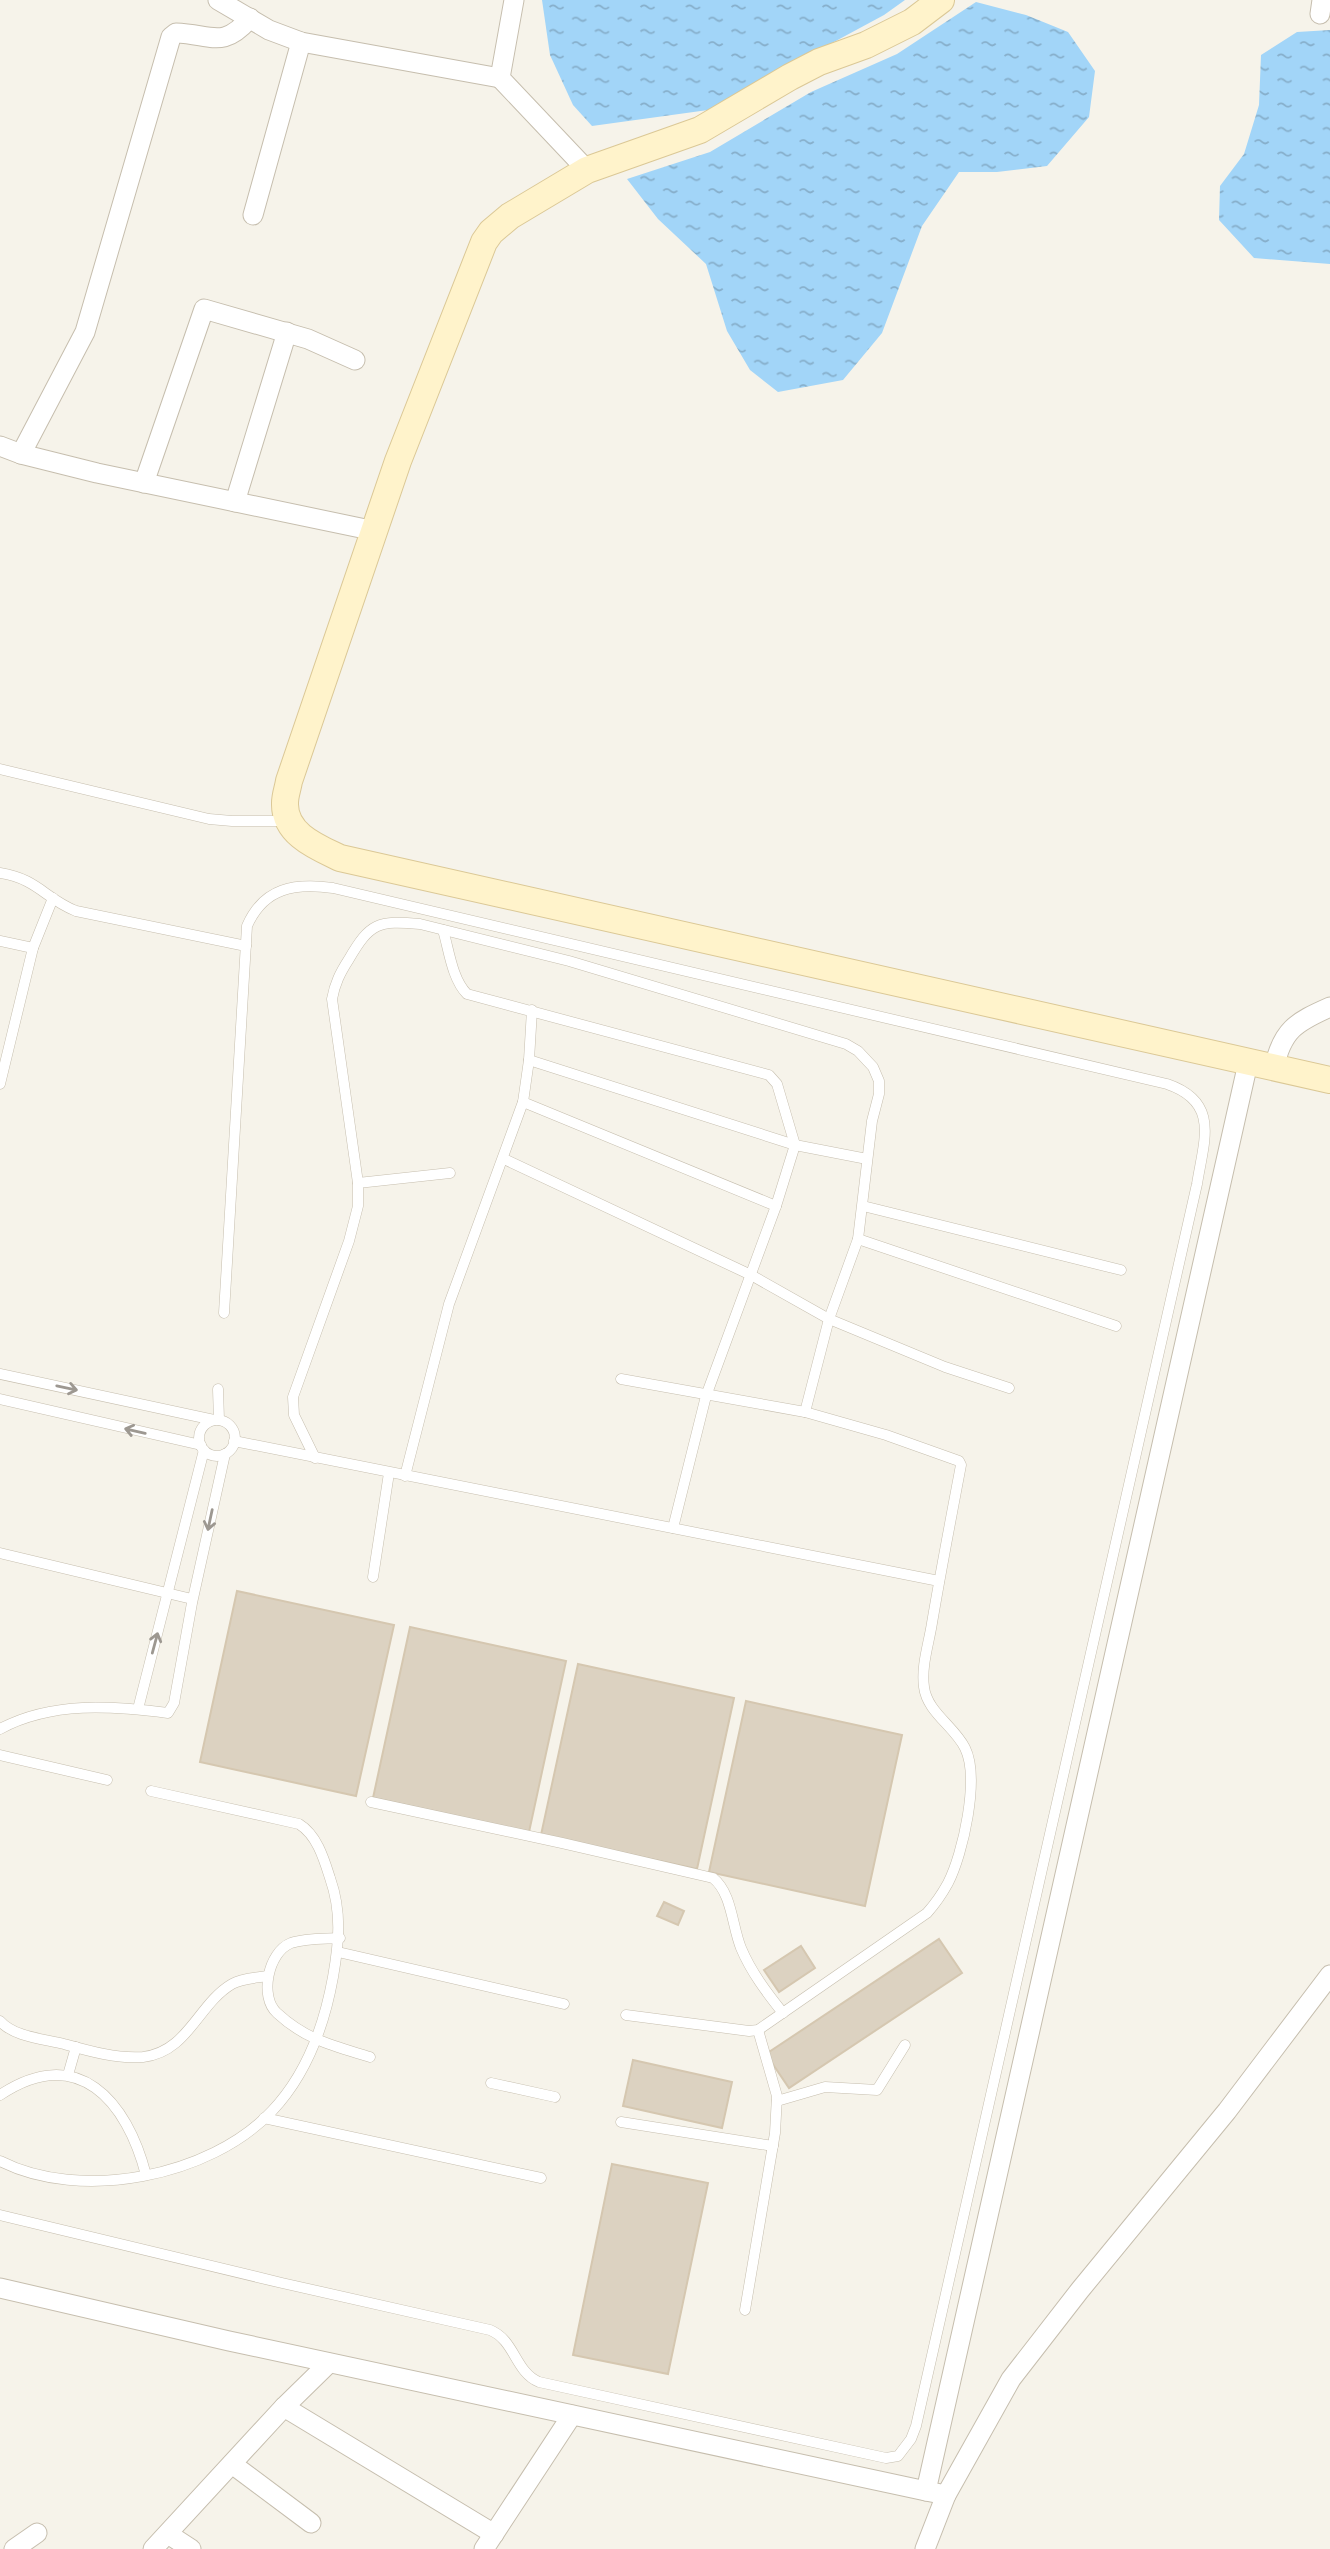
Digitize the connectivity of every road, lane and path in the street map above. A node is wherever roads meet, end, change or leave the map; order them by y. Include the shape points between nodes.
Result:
1 (218, 0) edge
2 (514, 0) edge
3 (941, 0) edge
4 (250, 18) junction
5 (301, 42) junction
6 (500, 78) junction
7 (594, 167) junction
8 (253, 215) dead end
9 (287, 332) junction
10 (355, 360) dead end
11 (0, 446) edge
12 (21, 454) junction
13 (144, 483) junction
14 (235, 502) junction
15 (374, 531) junction
16 (0, 769) edge
17 (289, 821) junction
18 (0, 873) edge
19 (53, 898) junction
20 (443, 930) junction
21 (0, 940) edge
22 (246, 946) junction
23 (33, 948) junction
24 (1330, 1007) edge
25 (532, 1010) junction
26 (529, 1060) junction
27 (1248, 1063) junction
28 (1274, 1068) junction
29 (1330, 1080) edge
30 (0, 1084) edge
31 (523, 1101) junction
32 (795, 1145) junction
33 (504, 1159) junction
34 (867, 1159) junction
35 (450, 1173) dead end
36 (358, 1183) junction
37 (776, 1206) junction
38 (863, 1206) junction
39 (858, 1239) junction
40 (1121, 1270) dead end
41 (751, 1275) junction
42 (224, 1314) dead end
43 (829, 1319) junction
44 (1116, 1326) dead end
45 (0, 1374) edge
46 (621, 1379) dead end
47 (218, 1388) dead end
48 (1009, 1388) dead end
49 (706, 1396) junction
50 (0, 1399) edge
51 (805, 1412) junction
52 (216, 1420) junction
53 (234, 1441) junction
54 (203, 1448) junction
55 (225, 1454) junction
56 (316, 1458) junction
57 (389, 1473) junction
58 (405, 1476) junction
59 (673, 1528) junction
60 (0, 1553) edge
61 (373, 1577) dead end
62 (939, 1581) junction
63 (169, 1594) junction
64 (192, 1599) junction
65 (138, 1709) junction
66 (0, 1729) edge
67 (0, 1755) edge
68 (107, 1780) dead end
69 (151, 1791) dead end
70 (371, 1802) dead end
71 (340, 1938) junction
72 (338, 1952) junction
73 (1330, 1975) edge
74 (268, 1976) junction
75 (565, 2004) dead end
76 (783, 2013) junction
77 (626, 2015) dead end
78 (0, 2021) edge
79 (758, 2030) junction
80 (316, 2041) junction
81 (905, 2045) dead end
82 (76, 2048) junction
83 (370, 2057) dead end
84 (68, 2075) junction
85 (491, 2083) dead end
86 (0, 2095) edge
87 (555, 2097) dead end
88 (777, 2101) junction
89 (264, 2118) junction
90 (621, 2122) dead end
91 (773, 2146) junction
92 (0, 2161) edge
93 (146, 2175) junction
94 (541, 2178) dead end
95 (0, 2215) edge
96 (0, 2288) edge
97 (745, 2310) dead end
98 (329, 2363) junction
99 (284, 2407) junction
100 (572, 2414) junction
101 (232, 2464) junction
102 (926, 2491) junction
103 (946, 2495) junction
104 (311, 2524) dead end
105 (37, 2533) dead end
106 (168, 2534) junction
107 (489, 2542) edge
108 (14, 2549) edge
109 (153, 2549) edge
110 (191, 2549) edge
111 (925, 2549) edge

1 - 4 street
2 - 6 street
3 - 7 street via 912,22 789,77 700,130
4 - 5 street
4 - 12 street via 231,36 176,33 171,37 85,332
5 - 6 street
5 - 8 street
6 - 7 street
7 - 15 street via 510,216 484,242
9 - 10 street
9 - 13 street via 203,311
9 - 14 street
11 - 12 street
12 - 13 street
13 - 14 street
14 - 15 street
15 - 17 street via 289,781 285,803
16 - 17 lane via 209,818
17 - 27 street via 306,841 340,858
18 - 19 lane via 31,881
19 - 22 lane via 76,911
19 - 23 lane
20 - 25 lane via 461,988 483,1000
20 - 34 lane via 569,961 846,1044 867,1059 878,1081
20 - 36 lane via 397,922 373,927 363,934 335,981 333,1018
21 - 23 lane
22 - 42 lane
22 - 95 lane via 247,926 255,908 270,897 286,888 334,887 1167,1084 1193,1097 1204,1116 1197,1184 916,2426 898,2456 886,2458 539,2382 527,2375 503,2337 490,2330
23 - 30 lane
24 - 28 street via 1299,1021 1285,1035
25 - 26 lane
25 - 32 lane via 769,1075 777,1084
26 - 31 lane
26 - 32 lane
27 - 28 street
27 - 102 street
28 - 29 street
31 - 33 lane
31 - 37 lane
32 - 34 lane
32 - 37 lane
33 - 41 lane
33 - 58 lane via 449,1304
34 - 38 lane
35 - 36 lane
36 - 56 lane via 358,1206 349,1241 293,1397 294,1415
37 - 41 lane
38 - 39 lane
38 - 40 lane
39 - 43 lane
39 - 44 lane
41 - 43 lane
41 - 49 lane
43 - 48 lane
43 - 51 lane
45 -> 52 lane
46 - 49 lane
47 - 52 lane
49 - 51 lane
49 - 59 lane
54 -> 50 lane
51 - 62 lane via 959,1461
52 - 53 lane via 229,1425
52 - 54 lane via 201,1430
53 - 55 lane
53 - 56 lane
54 - 55 lane via 214,1455
54 - 63 lane
55 -> 64 lane
56 - 57 lane
57 - 58 lane
57 - 61 lane
58 - 59 lane
59 - 62 lane
60 - 63 lane
62 - 76 lane via 923,1686 933,1707 959,1737 971,1768 954,1870 927,1913
63 - 64 lane
65 -> 63 lane
64 - 65 lane via 172,1708 168,1713
65 - 66 lane via 51,1711
67 - 68 lane
69 - 71 lane via 306,1829 314,1837 337,1897
70 - 76 lane via 713,1878 726,1894 742,1950
71 - 72 lane
71 - 74 lane via 288,1944 278,1953
72 - 75 lane
72 - 80 lane
73 - 103 street via 1011,2379
74 - 80 lane via 269,2003
74 - 82 lane via 229,1986 185,2036 158,2053 123,2057
76 - 79 lane
77 - 79 lane
78 - 82 lane via 17,2032
79 - 88 lane
80 - 83 lane
80 - 89 lane via 298,2079
81 - 88 lane via 877,2090 825,2087
82 - 84 lane
84 - 86 lane via 23,2082
84 - 93 lane via 94,2086 117,2111 132,2131
85 - 87 lane
88 - 91 lane
89 - 93 lane via 201,2159
89 - 94 lane
90 - 91 lane
91 - 97 lane
92 - 93 lane via 42,2177 83,2181
96 - 98 street
98 - 99 street
98 - 100 street
99 - 101 street
99 - 107 street
100 - 102 street
100 - 107 street
101 - 104 street
101 - 106 street
102 - 103 street
103 - 111 street
105 - 108 street
106 - 109 street
106 - 110 street

